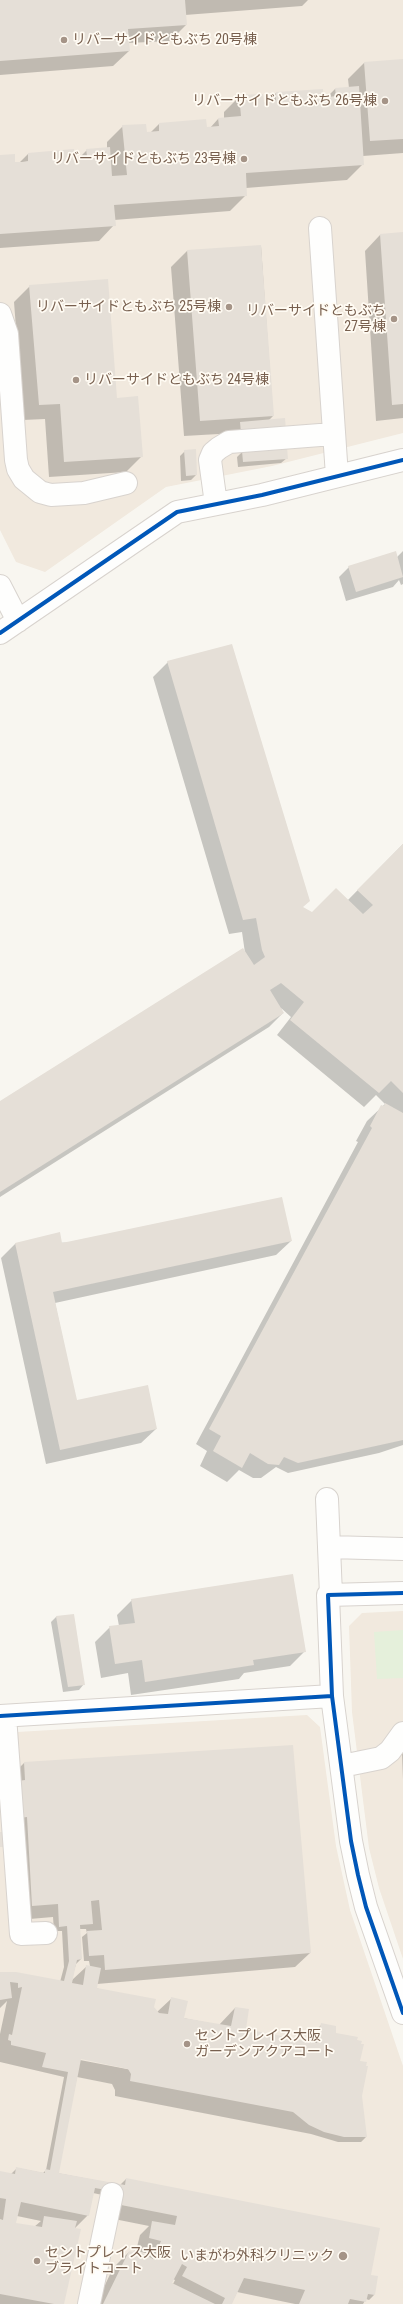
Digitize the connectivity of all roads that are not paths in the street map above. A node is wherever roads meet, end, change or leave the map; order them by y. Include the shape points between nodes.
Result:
1 (320, 228) dead end
2 (0, 314) edge
3 (333, 434) junction
4 (403, 460) edge
5 (337, 476) junction
6 (126, 482) dead end
7 (216, 504) junction
8 (0, 586) edge
9 (18, 621) junction
10 (0, 633) edge
11 (327, 1499) dead end
12 (329, 1547) junction
13 (403, 1549) edge
14 (403, 1592) edge
15 (331, 1595) junction
16 (332, 1696) junction
17 (3, 1716) edge
18 (403, 1733) edge
19 (342, 1766) junction
20 (46, 1932) dead end
21 (403, 2013) edge
22 (112, 2194) dead end
23 (89, 2304) edge

1 - 3 street
2 - 6 street via 7,334 16,460 24,479 40,492 51,495 84,493
3 - 5 street
3 - 7 street via 229,442 213,453 210,460
4 - 5 street
5 - 7 street
7 - 9 street via 177,512
8 - 9 street
9 - 10 street
11 - 12 street
12 - 13 street
12 - 15 street
14 - 15 street
15 - 16 street via 328,1595
16 - 17 street
16 - 19 street
17 - 20 street via 21,1934
18 - 19 street via 390,1752 381,1758
19 - 21 street via 358,1875
22 - 23 street

